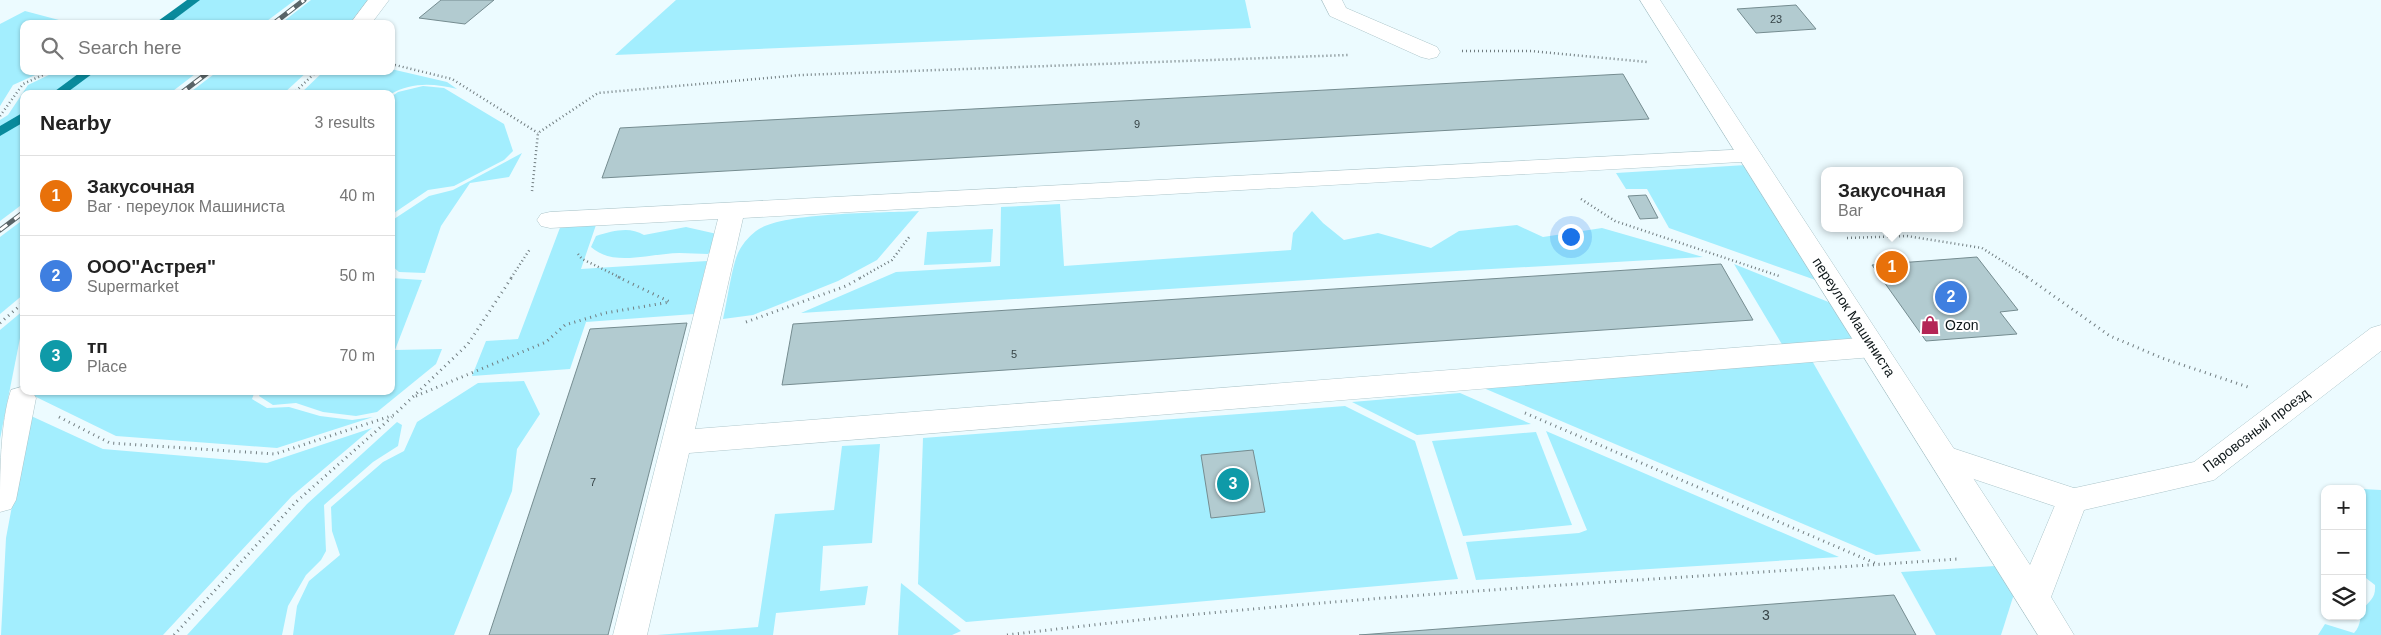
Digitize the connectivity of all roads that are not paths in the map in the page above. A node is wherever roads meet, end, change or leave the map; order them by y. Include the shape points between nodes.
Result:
1 (379, 0) edge
2 (1332, 0) edge
3 (1650, 0) edge
4 (363, 20) edge
5 (1429, 52) road end
6 (1750, 156) junction
7 (732, 212) junction
8 (550, 220) road end
9 (2381, 335) edge
10 (1873, 347) junction
11 (21, 398) road end
12 (677, 442) junction
13 (1943, 457) junction
14 (0, 500) edge
15 (2072, 500) junction
16 (2034, 599) junction
17 (630, 635) edge
18 (2057, 635) edge

1 - 4 street
2 - 5 street via 1337,12
3 - 6 street, переулок Машиниста
6 - 7 street
6 - 10 street, переулок Машиниста
7 - 8 street
7 - 12 street
9 - 15 street, Паровозный проезд via 2203,472
10 - 12 street
10 - 13 street, переулок Машиниста
11 - 14 street
12 - 17 street
13 - 15 street
13 - 16 street, переулок Машиниста
15 - 16 street
16 - 18 street, переулок Машиниста

